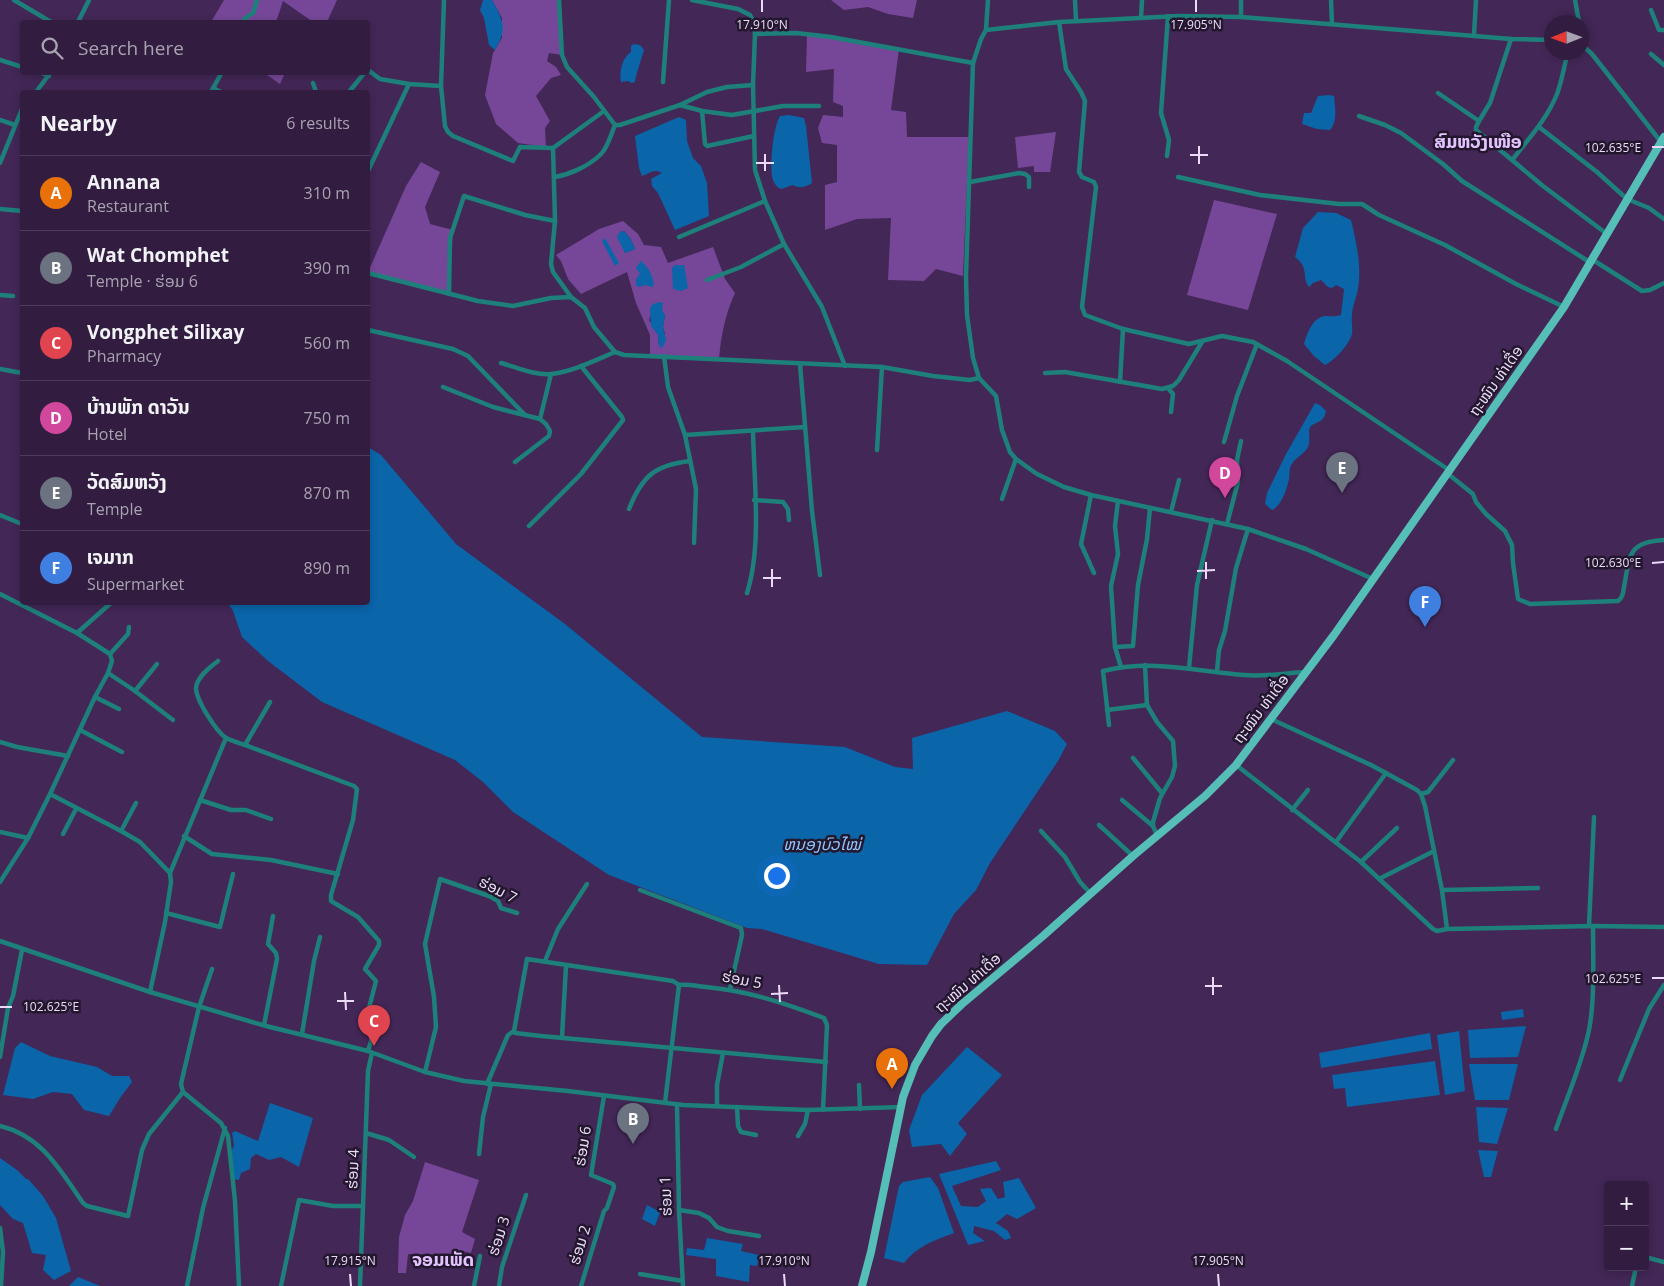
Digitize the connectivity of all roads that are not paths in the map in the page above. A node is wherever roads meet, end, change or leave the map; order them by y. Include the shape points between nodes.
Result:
1 (14, 0) edge
2 (89, 0) edge
3 (256, 0) edge
4 (444, 0) edge
5 (559, 0) edge
6 (669, 0) edge
7 (692, 0) edge
8 (988, 0) edge
9 (1075, 0) edge
10 (1142, 0) edge
11 (1241, 0) edge
12 (1331, 0) edge
13 (1476, 0) edge
14 (1575, 0) edge
15 (1650, 10) dead end
16 (1578, 15) edge
17 (1168, 16) junction
18 (1241, 17) junction
19 (1141, 18) junction
20 (244, 19) dead end
21 (49, 20) edge
22 (79, 20) edge
23 (1076, 21) junction
24 (1059, 22) junction
25 (1332, 24) junction
26 (986, 30) junction
27 (1664, 30) edge
28 (755, 34) junction
29 (1474, 35) junction
30 (1511, 39) junction
31 (1544, 40) edge
32 (1589, 51) edge
33 (1651, 54) dead end
34 (0, 60) edge
35 (1566, 60) edge
36 (973, 62) junction
37 (1664, 65) edge
38 (20, 66) edge
39 (370, 72) edge
40 (49, 75) edge
41 (220, 75) edge
42 (363, 75) edge
43 (663, 82) dead end
44 (314, 84) dead end
45 (409, 84) junction
46 (753, 85) junction
47 (442, 86) junction
48 (38, 90) edge
49 (212, 90) edge
50 (316, 90) edge
51 (351, 90) edge
52 (1438, 94) dead end
53 (680, 105) junction
54 (820, 106) dead end
55 (604, 111) junction
56 (702, 111) junction
57 (754, 111) junction
58 (20, 114) edge
59 (1359, 116) dead end
60 (0, 120) edge
61 (1479, 121) junction
62 (615, 124) junction
63 (15, 125) junction
64 (1539, 127) junction
65 (754, 136) junction
66 (1663, 140) edge
67 (553, 148) junction
68 (1166, 156) dead end
69 (1513, 159) junction
70 (0, 162) edge
71 (370, 167) edge
72 (554, 177) junction
73 (1178, 177) dead end
74 (970, 182) junction
75 (1029, 187) dead end
76 (1627, 199) junction
77 (765, 201) junction
78 (0, 209) edge
79 (20, 211) edge
80 (1664, 219) edge
81 (555, 221) junction
82 (1607, 234) junction
83 (679, 237) dead end
84 (784, 244) junction
85 (1592, 262) junction
86 (370, 274) edge
87 (707, 280) dead end
88 (1664, 282) edge
89 (450, 294) junction
90 (0, 295) edge
91 (13, 296) dead end
92 (572, 297) junction
93 (1564, 307) junction
94 (1123, 329) junction
95 (370, 330) edge
96 (1202, 342) junction
97 (1256, 344) junction
98 (615, 352) junction
99 (664, 356) junction
100 (501, 363) dead end
101 (800, 364) junction
102 (581, 366) junction
103 (845, 366) junction
104 (882, 367) junction
105 (0, 369) edge
106 (20, 373) edge
107 (1045, 373) dead end
108 (551, 374) junction
109 (979, 378) junction
110 (1120, 382) junction
111 (443, 388) dead end
112 (1168, 388) junction
113 (1171, 412) dead end
114 (525, 415) junction
115 (540, 419) junction
116 (805, 427) junction
117 (753, 431) junction
118 (685, 435) junction
119 (1241, 441) dead end
120 (1224, 442) dead end
121 (877, 450) dead end
122 (1016, 459) junction
123 (690, 461) junction
124 (515, 462) dead end
125 (1448, 471) junction
126 (1179, 480) dead end
127 (1091, 495) junction
128 (1002, 499) dead end
129 (754, 500) junction
130 (1118, 501) junction
131 (1150, 508) junction
132 (629, 509) dead end
133 (1171, 512) junction
134 (0, 515) edge
135 (789, 520) dead end
136 (1212, 520) junction
137 (0, 521) edge
138 (20, 523) edge
139 (1227, 524) junction
140 (529, 526) dead end
141 (1248, 529) junction
142 (1664, 540) edge
143 (694, 543) dead end
144 (1094, 573) dead end
145 (820, 574) dead end
146 (1373, 579) junction
147 (748, 593) dead end
148 (0, 594) edge
149 (20, 604) edge
150 (22, 605) edge
151 (109, 605) edge
152 (26, 607) joint
153 (129, 627) dead end
154 (77, 633) junction
155 (1115, 647) junction
156 (110, 654) junction
157 (218, 661) dead end
158 (157, 664) dead end
159 (1145, 665) junction
160 (1121, 667) junction
161 (1189, 668) junction
162 (1217, 672) junction
163 (1306, 672) junction
164 (108, 673) junction
165 (135, 691) junction
166 (95, 698) junction
167 (270, 702) dead end
168 (1147, 706) junction
169 (119, 709) dead end
170 (1107, 710) junction
171 (173, 720) dead end
172 (1272, 720) junction
173 (1109, 725) dead end
174 (80, 730) junction
175 (226, 738) junction
176 (0, 742) edge
177 (244, 745) junction
178 (122, 752) dead end
179 (68, 756) junction
180 (1133, 758) dead end
181 (1453, 760) dead end
182 (1236, 765) junction
183 (1386, 773) junction
184 (1308, 790) dead end
185 (1162, 793) junction
186 (50, 794) junction
187 (1422, 794) junction
188 (200, 800) junction
189 (1122, 800) dead end
190 (136, 803) dead end
191 (76, 809) junction
192 (1292, 810) junction
193 (1594, 817) dead end
194 (272, 819) dead end
195 (1099, 825) dead end
196 (1153, 826) junction
197 (1397, 828) dead end
198 (1041, 830) dead end
199 (122, 831) junction
200 (0, 832) edge
201 (63, 834) dead end
202 (184, 836) junction
203 (1157, 836) junction
204 (28, 838) junction
205 (1336, 842) junction
206 (1434, 851) junction
207 (1133, 856) junction
208 (1361, 862) junction
209 (170, 873) junction
210 (233, 874) dead end
211 (338, 874) junction
212 (1379, 879) junction
213 (0, 882) edge
214 (587, 884) dead end
215 (1538, 888) dead end
216 (640, 890) dead end
217 (1442, 890) junction
218 (1091, 894) junction
219 (166, 913) junction
220 (517, 913) dead end
221 (273, 916) dead end
222 (1591, 926) junction
223 (1664, 927) edge
224 (1447, 930) junction
225 (320, 937) dead end
226 (0, 941) edge
227 (22, 950) junction
228 (545, 961) junction
229 (566, 966) junction
230 (212, 969) dead end
231 (679, 985) junction
232 (1664, 985) edge
233 (730, 989) junction
234 (150, 992) junction
235 (198, 1007) junction
236 (264, 1025) junction
237 (514, 1031) junction
238 (302, 1034) junction
239 (562, 1037) junction
240 (671, 1048) junction
241 (370, 1052) junction
242 (723, 1053) junction
243 (0, 1057) edge
244 (826, 1062) junction
245 (425, 1072) junction
246 (1620, 1080) dead end
247 (489, 1084) junction
248 (859, 1085) dead end
249 (183, 1092) junction
250 (604, 1096) junction
251 (664, 1103) junction
252 (677, 1105) junction
253 (717, 1106) junction
254 (738, 1107) junction
255 (901, 1107) junction
256 (860, 1109) junction
257 (808, 1110) junction
258 (823, 1110) junction
259 (0, 1126) edge
260 (225, 1128) junction
261 (1556, 1130) dead end
262 (366, 1133) junction
263 (756, 1135) dead end
264 (798, 1136) dead end
265 (479, 1154) dead end
266 (414, 1157) dead end
267 (526, 1195) dead end
268 (364, 1206) junction
269 (679, 1210) junction
270 (604, 1211) joint
271 (0, 1228) edge
272 (759, 1236) dead end
273 (480, 1256) dead end
274 (1649, 1258) edge
275 (869, 1260) junction
276 (1664, 1262) edge
277 (1635, 1271) edge
278 (640, 1274) dead end
279 (683, 1283) edge
280 (1, 1286) edge
281 (187, 1286) edge
282 (239, 1286) edge
283 (281, 1286) edge
284 (360, 1286) edge
285 (474, 1286) edge
286 (499, 1286) edge
287 (581, 1286) edge
288 (862, 1286) edge
289 (866, 1286) edge
290 (1632, 1286) edge

1 - 21 street
2 - 22 street
3 - 20 street via 253,13
4 - 47 street
5 - 55 street via 564,60 570,72
6 - 43 street
7 - 28 street via 745,12 753,21
8 - 26 street
9 - 23 street
10 - 19 street
11 - 18 street
12 - 25 street
13 - 29 street
14 - 16 street
15 - 27 street via 1659,30
17 - 18 street
17 - 19 street
17 - 68 street via 1161,113 1169,140
18 - 25 street
19 - 23 street
23 - 24 street
24 - 26 street
24 - 94 street via 1066,69 1085,101 1079,172 1083,178 1092,180 1096,187 1082,311 1087,316
25 - 29 street
26 - 36 street via 980,38
28 - 36 street via 796,33 831,37
28 - 46 street
29 - 30 street
30 - 31 street
30 - 61 street via 1490,103
32 - 66 street
33 - 37 street
34 - 38 street
35 - 64 street via 1558,92
36 - 74 street
39 - 45 street via 380,79
40 - 48 street
41 - 49 street
42 - 51 street
44 - 50 street
45 - 47 street
45 - 71 street
46 - 53 street via 727,87
46 - 57 street
47 - 67 street via 445,126 453,136 510,161 520,147
52 - 61 street
53 - 56 street
53 - 62 street
54 - 57 street via 783,106
55 - 62 street
55 - 67 street
56 - 57 street via 732,115
56 - 65 street via 707,146
57 - 65 street
58 - 63 street
59 - 85 street via 1401,133 1462,181
60 - 63 street
61 - 69 street via 1476,130
62 - 72 street via 602,154 567,175
63 - 70 street
64 - 69 street
64 - 76 street
65 - 77 street via 755,170
66 - 76 main road, ຖະໝົນ ທ່າເດື່ອ
67 - 72 street
69 - 82 street
72 - 81 street
73 - 93 street via 1260,195 1362,204
74 - 75 street via 1019,173 1029,177
74 - 109 street via 967,314
76 - 80 street via 1649,208
76 - 82 main road, ຖະໝົນ ທ່າເດື່ອ
77 - 83 street
77 - 84 street
78 - 79 street
81 - 89 street via 464,196 450,238
81 - 92 street via 551,254 553,272
82 - 85 main road, ຖະໝົນ ທ່າເດື່ອ
84 - 87 street via 741,267
84 - 103 street via 822,307
85 - 88 street via 1642,291
85 - 93 main road, ຖະໝົນ ທ່າເດື່ອ
86 - 89 street
89 - 92 street via 513,306
90 - 91 street
92 - 98 street via 585,308 594,328
93 - 125 main road, ຖະໝົນ ທ່າເດື່ອ
94 - 96 street via 1189,344
94 - 110 street
95 - 114 street via 468,356
96 - 97 street via 1222,336
96 - 112 street via 1179,380
97 - 120 street
97 - 125 street via 1287,361
98 - 99 street
98 - 102 street
99 - 101 street
99 - 118 street via 670,398
100 - 108 street
101 - 103 street
101 - 116 street
102 - 108 street
102 - 140 street via 623,420 581,474
103 - 104 street
104 - 109 street via 933,376
104 - 121 street
105 - 106 street
107 - 110 street via 1065,372
108 - 115 street
109 - 122 street via 996,396 1007,446
110 - 112 street
111 - 114 street
112 - 113 street via 1173,394
114 - 115 street
115 - 124 street via 550,431 548,436
116 - 117 street
116 - 145 street
117 - 118 street
117 - 129 street
118 - 123 street
119 - 139 street via 1237,460 1239,478
122 - 127 street via 1064,487
122 - 128 street
123 - 132 street via 674,462 656,470 634,495
123 - 143 street via 696,489
125 - 142 street via 1505,531 1512,545 1518,599 1522,602 1618,600 1623,596 1634,550 1648,541
125 - 146 main road, ຖະໝົນ ທ່າເດື່ອ
126 - 133 street
127 - 130 street
127 - 144 street via 1081,544
129 - 135 street via 783,502 788,509
129 - 147 street via 753,576
130 - 131 street
130 - 155 street via 1115,526 1118,554 1111,586
131 - 133 street
131 - 155 street via 1133,646
133 - 136 street
134 - 137 street
134 - 138 street
136 - 139 street
136 - 161 street via 1197,585
139 - 141 street
141 - 146 street via 1306,549
141 - 162 street via 1234,577
146 - 163 main road, ຖະໝົນ ທ່າເດື່ອ
148 - 149 street
150 - 152 street
151 - 154 street
152 - 154 street
153 - 156 street via 128,634
154 - 156 street
155 - 160 street
156 - 164 street via 112,661
157 - 175 street via 201,677 196,688 217,730
158 - 165 street
159 - 160 street
159 - 161 street
159 - 168 street
160 - 170 street via 1103,671
161 - 162 street
162 - 163 street via 1246,675
163 - 172 main road, ຖະໝົນ ທ່າເດື່ອ
164 - 165 street
164 - 166 street
165 - 171 street
166 - 169 street
166 - 174 street
167 - 177 street
168 - 170 street
168 - 185 street via 1173,741 1175,771
170 - 173 street
172 - 182 main road, ຖະໝົນ ທ່າເດື່ອ
172 - 183 street
174 - 178 street
174 - 179 street
175 - 177 street
175 - 188 street
176 - 179 street
177 - 211 street via 357,789 353,820
179 - 186 street
180 - 185 street
181 - 187 street via 1428,792
182 - 192 street
182 - 203 main road, ຖະໝົນ ທ່າເດື່ອ
183 - 187 street
183 - 205 street
184 - 192 street
185 - 196 street
186 - 191 street
186 - 204 street
187 - 206 street
188 - 194 street
188 - 202 street
189 - 196 street
190 - 199 street
191 - 199 street
191 - 201 street
192 - 205 street
193 - 222 street
195 - 207 street
196 - 203 street
197 - 208 street
198 - 218 street
199 - 209 street via 140,842
200 - 204 street
202 - 209 street
202 - 211 street via 212,854 271,860
203 - 207 main road, ຖະໝົນ ທ່າເດື່ອ
204 - 213 street
205 - 208 street
206 - 212 street
206 - 217 street
207 - 218 main road, ຖະໝົນ ທ່າເດື່ອ
208 - 212 street
209 - 219 street
210 - 219 street via 220,927
211 - 241 street, ຮ່ອມ 4 via 331,901 358,917 379,941 365,969 375,979 376,985 368,1014 376,1025
212 - 224 street via 1435,930
214 - 228 street via 558,929
215 - 217 street
216 - 233 street via 741,928
217 - 224 street
218 - 255 main road, ຖະໝົນ ທ່າເດື່ອ via 942,1024 914,1065
219 - 234 street
220 - 245 street, ຮ່ອມ 7 via 501,908 498,901 489,896 440,879 425,944 436,1027
221 - 236 street via 268,944 277,958
222 - 223 street
222 - 224 street
222 - 261 street via 1593,972 1589,1029
225 - 238 street
226 - 227 street
227 - 234 street
227 - 243 street
228 - 229 street, ຮ່ອມ 5
228 - 237 street via 528,959
229 - 231 street, ຮ່ອມ 5 via 673,981
229 - 239 street
230 - 235 street
231 - 233 street, ຮ່ອມ 5
231 - 240 street
232 - 246 street via 1649,1009
233 - 244 street, ຮ່ອມ 5 via 778,1001 824,1018 827,1025
234 - 235 street
235 - 236 street
235 - 249 street via 180,1084
236 - 238 street
237 - 239 street
237 - 247 street via 508,1035
238 - 241 street
239 - 240 street
240 - 242 street
240 - 251 street
241 - 245 street
241 - 262 street, ຮ່ອມ 4
242 - 244 street
242 - 253 street
244 - 258 street, ຮ່ອມ 5
245 - 247 street
247 - 250 street
247 - 265 street
248 - 256 street
249 - 259 street via 149,1134 142,1150 128,1216 87,1206 43,1149 22,1134
249 - 260 street
250 - 251 street
250 - 270 street, ຮ່ອມ 6 via 592,1175 614,1185
251 - 252 street
252 - 253 street
252 - 269 street, ຮ່ອມ 1
253 - 254 street
254 - 257 street
254 - 263 street via 741,1132
255 - 256 street
255 - 275 main road, ຖະໝົນ ທ່າເດື່ອ
256 - 258 street
257 - 258 street
257 - 264 street
260 - 281 street via 203,1208
260 - 282 street via 235,1201
262 - 266 street via 389,1140
262 - 268 street, ຮ່ອມ 4
267 - 286 street, ຮ່ອມ 3 via 502,1267
268 - 283 street via 333,1206 299,1200
268 - 284 street, ຮ່ອມ 4
269 - 272 street via 699,1213 728,1231
269 - 279 street, ຮ່ອມ 1
270 - 287 street, ຮ່ອມ 2
271 - 280 street via 3,1252
273 - 285 street
274 - 276 street
275 - 288 main road, ຖະໝົນ ທ່າເດື່ອ
275 - 289 main road, ຖະໝົນ ທ່າເດື່ອ
277 - 290 street
278 - 279 street

